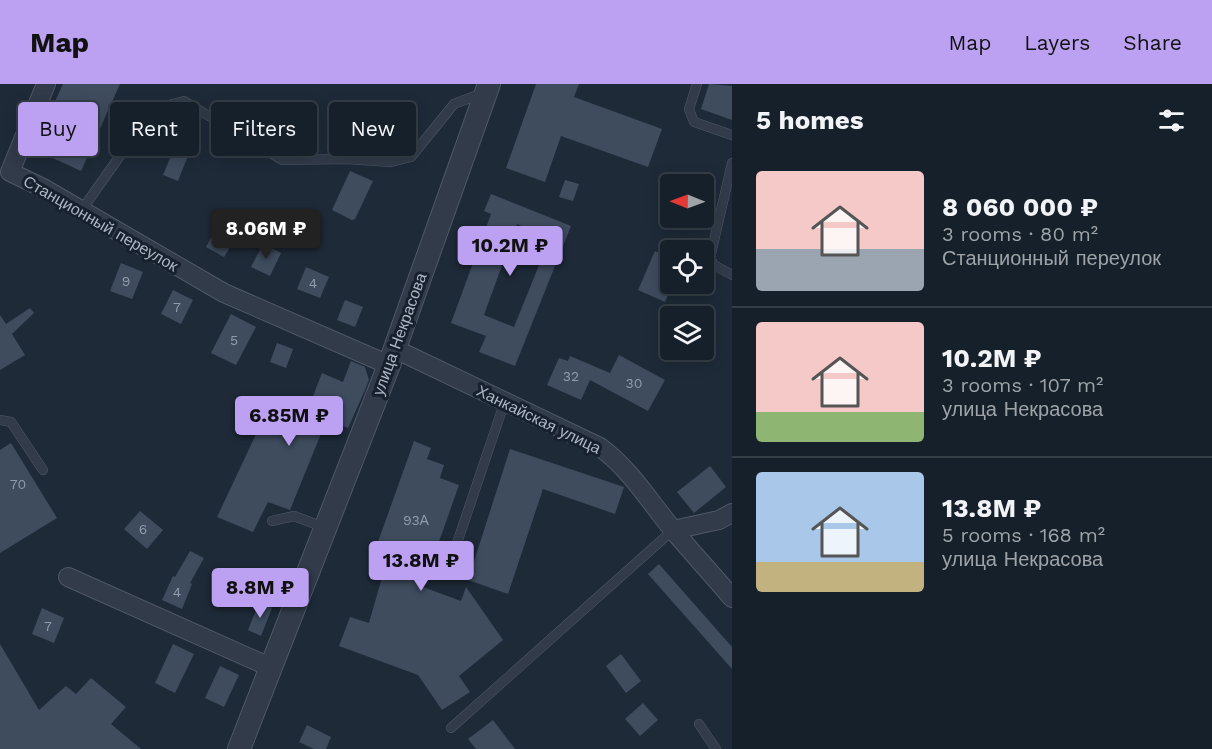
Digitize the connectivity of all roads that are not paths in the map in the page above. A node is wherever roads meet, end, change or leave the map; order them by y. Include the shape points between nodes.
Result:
1 (46, 84) edge
2 (698, 84) edge
3 (487, 88) edge
4 (732, 135) edge
5 (732, 163) edge
6 (81, 211) junction
7 (732, 275) edge
8 (392, 357) junction
9 (505, 401) junction
10 (0, 420) edge
11 (43, 470) dead end
12 (732, 513) edge
13 (272, 521) dead end
14 (326, 528) junction
15 (673, 530) junction
16 (453, 555) dead end
17 (68, 577) dead end
18 (732, 598) edge
19 (272, 668) junction
20 (699, 724) dead end
21 (452, 728) dead end
22 (239, 749) edge
23 (716, 749) edge

1 - 6 street, Станционный переулок via 10,172
2 - 4 lane via 689,109 694,122
3 - 6 lane via 454,104 411,157 391,162 282,160 183,101 153,109
3 - 8 street, улица Некрасова
5 - 7 lane via 710,258 714,266
6 - 8 street, Станционный переулок via 224,293
8 - 9 street, Ханкайская улица
8 - 14 street, улица Некрасова
9 - 15 street, Ханкайская улица via 600,447 628,470
9 - 16 lane
10 - 11 lane via 11,422
12 - 15 street via 719,520
13 - 14 lane via 294,516
14 - 19 street, улица Некрасова
15 - 18 street, Ханкайская улица
15 - 21 lane
17 - 19 street
19 - 22 street, улица Некрасова
20 - 23 lane

